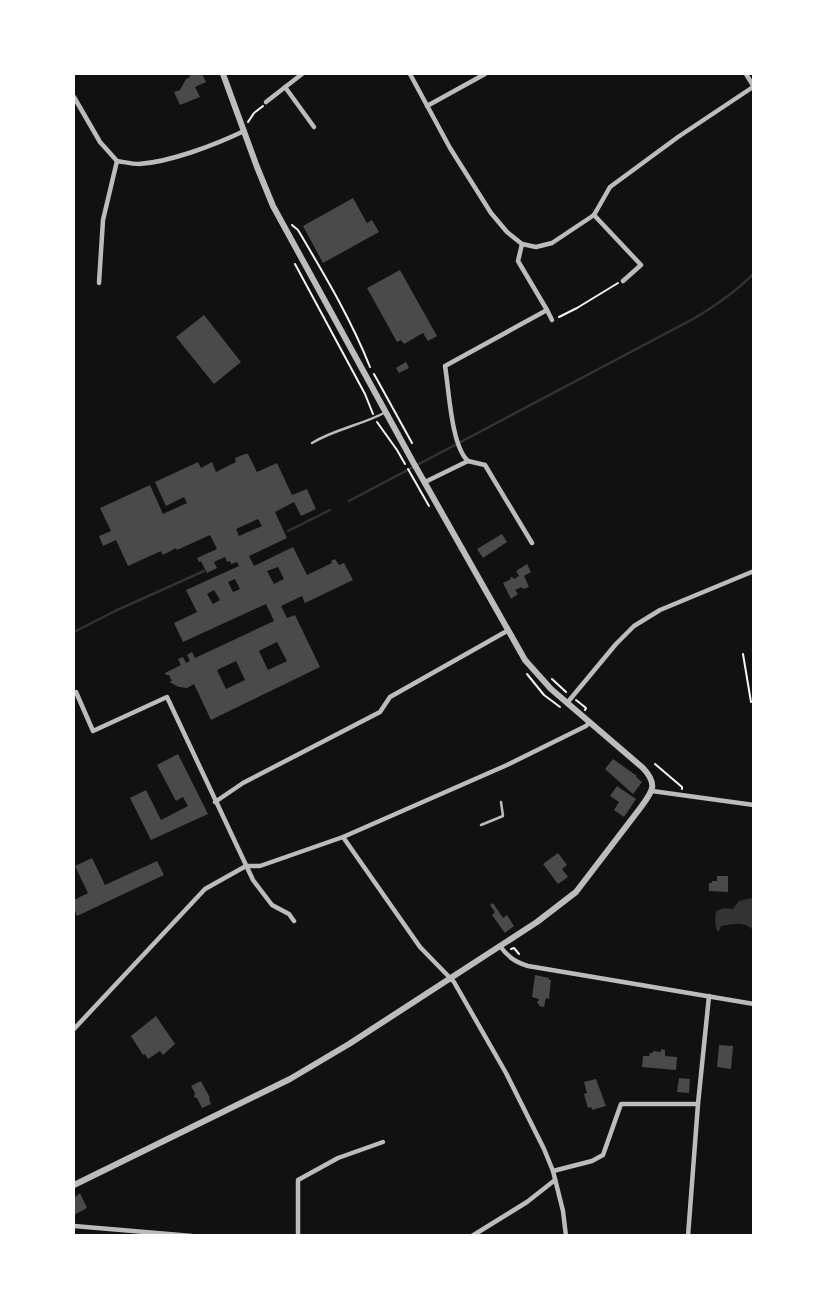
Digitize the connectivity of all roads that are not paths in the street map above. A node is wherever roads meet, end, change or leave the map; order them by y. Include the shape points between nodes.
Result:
1 (223, 74) edge
2 (303, 74) edge
3 (410, 74) edge
4 (485, 74) edge
5 (746, 74) edge
6 (285, 87) junction
7 (753, 87) edge
8 (74, 97) edge
9 (266, 102) road end
10 (75, 103) edge
11 (427, 106) junction
12 (314, 127) dead end
13 (245, 128) junction
14 (117, 161) junction
15 (594, 215) junction
16 (522, 244) junction
17 (622, 281) road end
18 (99, 283) dead end
19 (547, 310) junction
20 (552, 320) road end
21 (387, 412) junction
22 (312, 443) dead end
23 (468, 461) junction
24 (424, 480) junction
25 (532, 543) dead end
26 (754, 571) edge
27 (508, 631) junction
28 (76, 691) dead end
29 (566, 703) junction
30 (590, 722) junction
31 (652, 791) junction
32 (215, 802) junction
33 (501, 802) dead end
34 (754, 805) edge
35 (481, 825) dead end
36 (342, 837) junction
37 (247, 866) junction
38 (294, 921) dead end
39 (500, 946) junction
40 (450, 977) junction
41 (709, 996) junction
42 (754, 1004) edge
43 (74, 1029) edge
44 (698, 1104) junction
45 (383, 1142) dead end
46 (553, 1171) junction
47 (555, 1180) junction
48 (74, 1185) edge
49 (74, 1226) edge
50 (192, 1236) edge
51 (298, 1236) edge
52 (472, 1236) edge
53 (566, 1236) edge
54 (688, 1236) edge

1 - 13 street
2 - 6 street
3 - 11 street
4 - 11 street
5 - 7 street
6 - 9 street
6 - 12 street
7 - 15 street via 611,187
8 - 10 street
10 - 14 street
11 - 16 street via 491,213
13 - 14 street via 163,160
13 - 21 street via 274,206
14 - 18 street via 103,220
15 - 16 street via 552,243
15 - 17 street via 641,265
16 - 19 street via 518,261
19 - 20 street
19 - 23 street via 445,366 456,435
21 - 22 lane
21 - 24 street
23 - 24 street
23 - 25 street via 485,465
24 - 27 street
26 - 29 street via 660,610 634,626
27 - 29 street via 525,660
27 - 32 street via 390,697 380,712
28 - 32 street via 93,732 167,697
29 - 30 street
30 - 31 street via 648,773
30 - 36 street via 506,765
31 - 34 street
31 - 39 street via 576,892
32 - 37 street
33 - 35 lane via 503,816
36 - 37 street via 260,866
36 - 40 street via 420,947
37 - 38 street via 264,897
37 - 43 street via 205,889
39 - 40 street
39 - 41 street via 509,958 528,966
40 - 46 street via 506,1073
40 - 48 street via 290,1079
41 - 42 street
41 - 44 street
44 - 46 street via 621,1104 603,1155
44 - 54 street
45 - 51 street via 338,1158 298,1180
46 - 47 street
47 - 52 street
47 - 53 street
49 - 50 street

